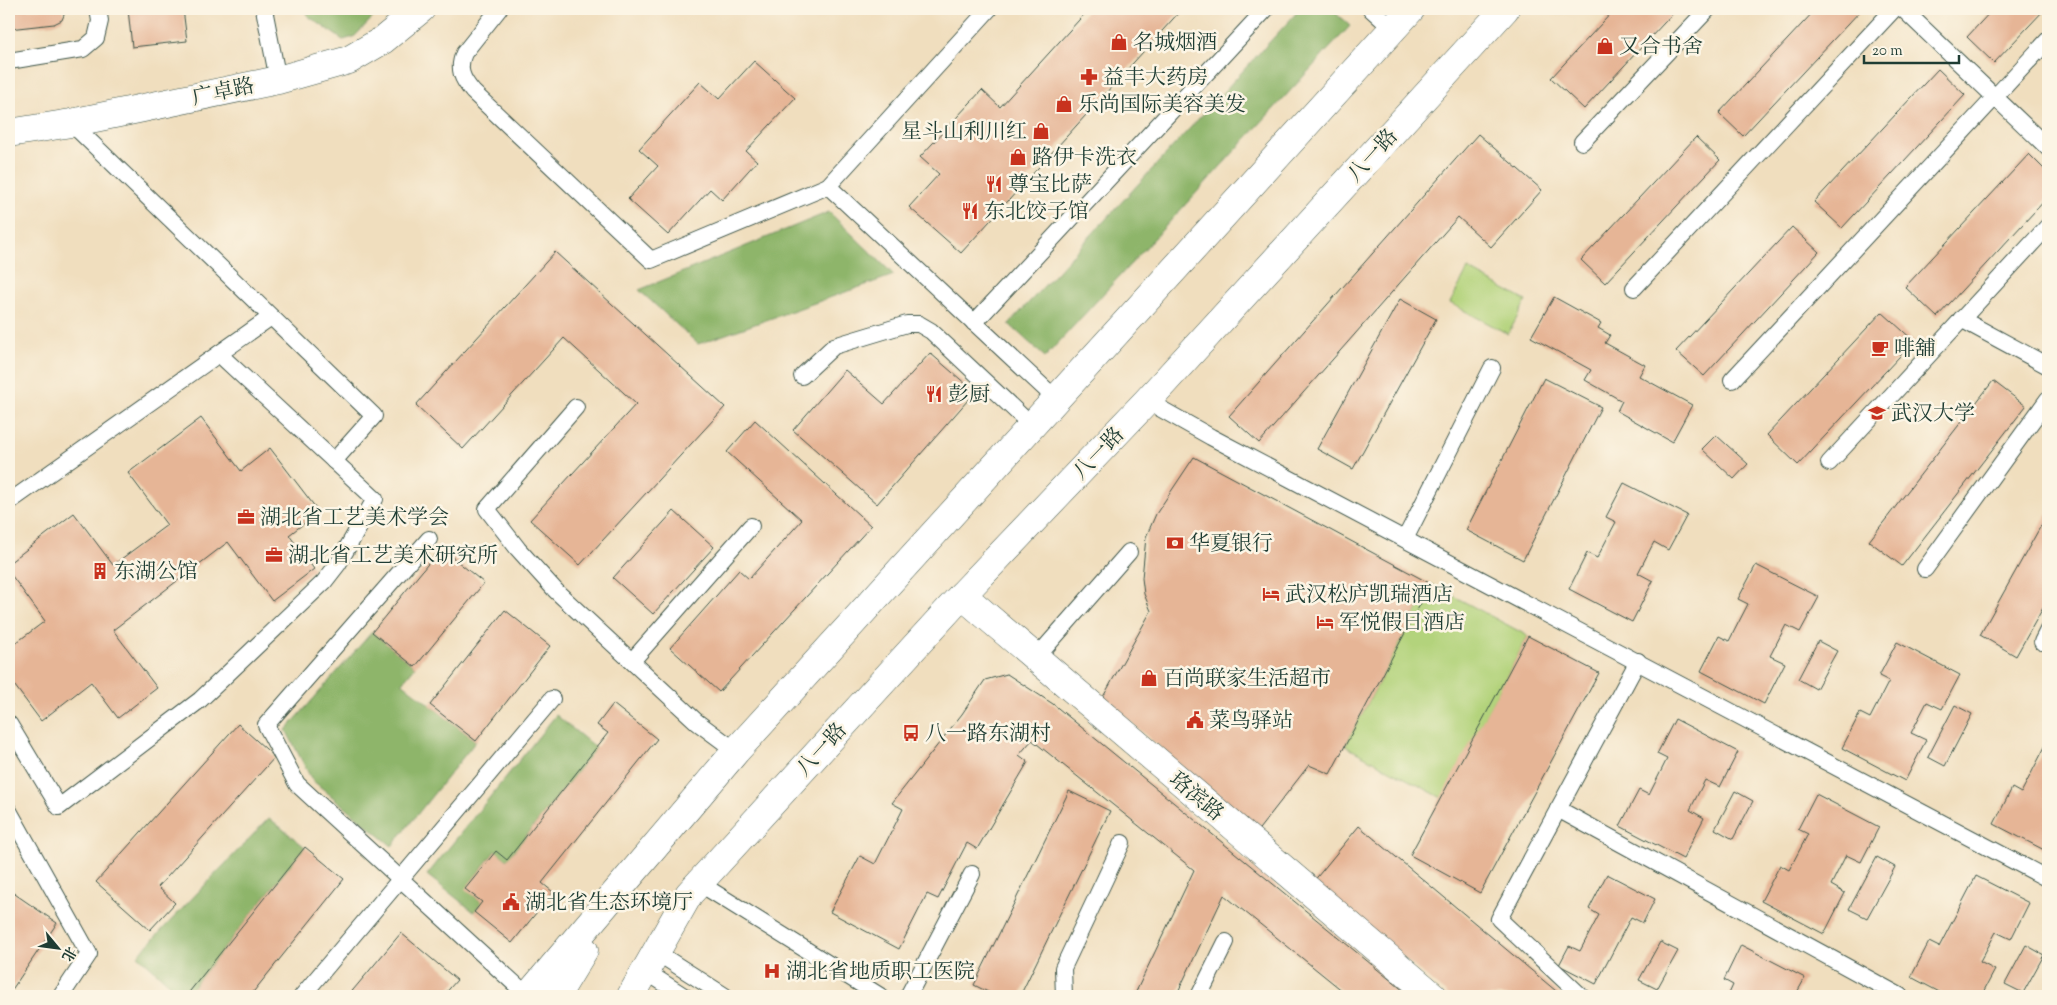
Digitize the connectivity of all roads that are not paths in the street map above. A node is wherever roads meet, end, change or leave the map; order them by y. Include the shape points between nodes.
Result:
1 (98, 9) edge
2 (264, 9) edge
3 (421, 9) edge
4 (499, 9) edge
5 (989, 9) edge
6 (1266, 9) edge
7 (1371, 9) edge
8 (1411, 9) edge
9 (1504, 9) edge
10 (1708, 9) edge
11 (1894, 9) edge
12 (1903, 9) edge
13 (1393, 29) junction
14 (2048, 40) edge
15 (9, 61) edge
16 (278, 80) junction
17 (1995, 97) junction
18 (71, 123) junction
19 (9, 133) edge
20 (1582, 142) dead end
21 (2048, 148) edge
22 (828, 186) junction
23 (2048, 226) edge
24 (1634, 288) dead end
25 (271, 317) junction
26 (1961, 319) junction
27 (974, 323) junction
28 (219, 354) junction
29 (2048, 366) edge
30 (1492, 368) dead end
31 (802, 376) dead end
32 (1732, 380) dead end
33 (1056, 399) junction
34 (2048, 400) edge
35 (1148, 401) junction
36 (576, 408) dead end
37 (1032, 426) junction
38 (334, 461) junction
39 (1830, 462) dead end
40 (9, 502) edge
41 (751, 526) dead end
42 (429, 539) dead end
43 (1405, 539) junction
44 (1129, 552) dead end
45 (1925, 569) dead end
46 (962, 595) junction
47 (1036, 658) junction
48 (632, 661) junction
49 (1638, 661) junction
50 (552, 699) dead end
51 (9, 724) edge
52 (736, 751) junction
53 (1558, 809) junction
54 (9, 811) edge
55 (1122, 843) dead end
56 (972, 874) dead end
57 (628, 879) junction
58 (2048, 879) edge
59 (400, 880) junction
60 (694, 889) junction
61 (1226, 942) dead end
62 (651, 961) junction
63 (871, 994) edge
64 (60, 996) edge
65 (302, 996) edge
66 (528, 996) edge
67 (556, 996) edge
68 (610, 996) edge
69 (631, 996) edge
70 (684, 996) edge
71 (725, 996) edge
72 (908, 996) edge
73 (1064, 996) edge
74 (1199, 996) edge
75 (1433, 996) edge
76 (1581, 996) edge
77 (1900, 996) edge

1 - 15 lane via 100,21 96,38 83,50
2 - 16 lane
3 - 16 main road, 广卓路 via 383,40 349,60
4 - 22 lane via 464,52 461,61 463,81 651,260
5 - 22 lane
6 - 27 lane
7 - 13 lane
8 - 13 main road
9 - 35 main road, 八一路
10 - 20 lane
11 - 24 lane
12 - 17 lane
13 - 33 main road
14 - 17 lane
16 - 18 main road, 广卓路
17 - 21 lane
17 - 32 lane
18 - 19 main road, 广卓路
18 - 25 lane
22 - 27 lane
23 - 26 lane
25 - 28 lane
25 - 38 lane via 374,416
26 - 29 lane
26 - 39 lane
27 - 33 lane
28 - 38 lane
28 - 40 lane
30 - 43 lane
31 - 37 lane via 834,346 907,324 919,324 931,331
33 - 37 main road
34 - 45 lane
35 - 43 lane
35 - 46 main road, 八一路
36 - 48 lane via 486,508 518,550 556,591
37 - 52 main road
38 - 51 lane via 375,499 338,564 324,582 200,700 59,807
41 - 48 lane
42 - 59 lane via 266,725 297,784
43 - 49 lane
44 - 47 lane
46 - 47 main road, 珞滨路
46 - 60 main road, 八一路
47 - 75 main road, 珞滨路
48 - 52 lane via 697,722
49 - 53 lane
49 - 58 lane
50 - 59 lane
52 - 57 main road
53 - 76 lane via 1499,919
53 - 77 lane
54 - 64 lane via 89,954
55 - 73 lane via 1064,968
56 - 72 lane
57 - 66 main road
57 - 67 main road
59 - 65 lane
59 - 66 lane
60 - 62 main road, 八一路
60 - 63 lane
60 - 68 main road, 八一路
61 - 74 lane
62 - 69 main road, 八一路
62 - 70 lane
62 - 71 lane

